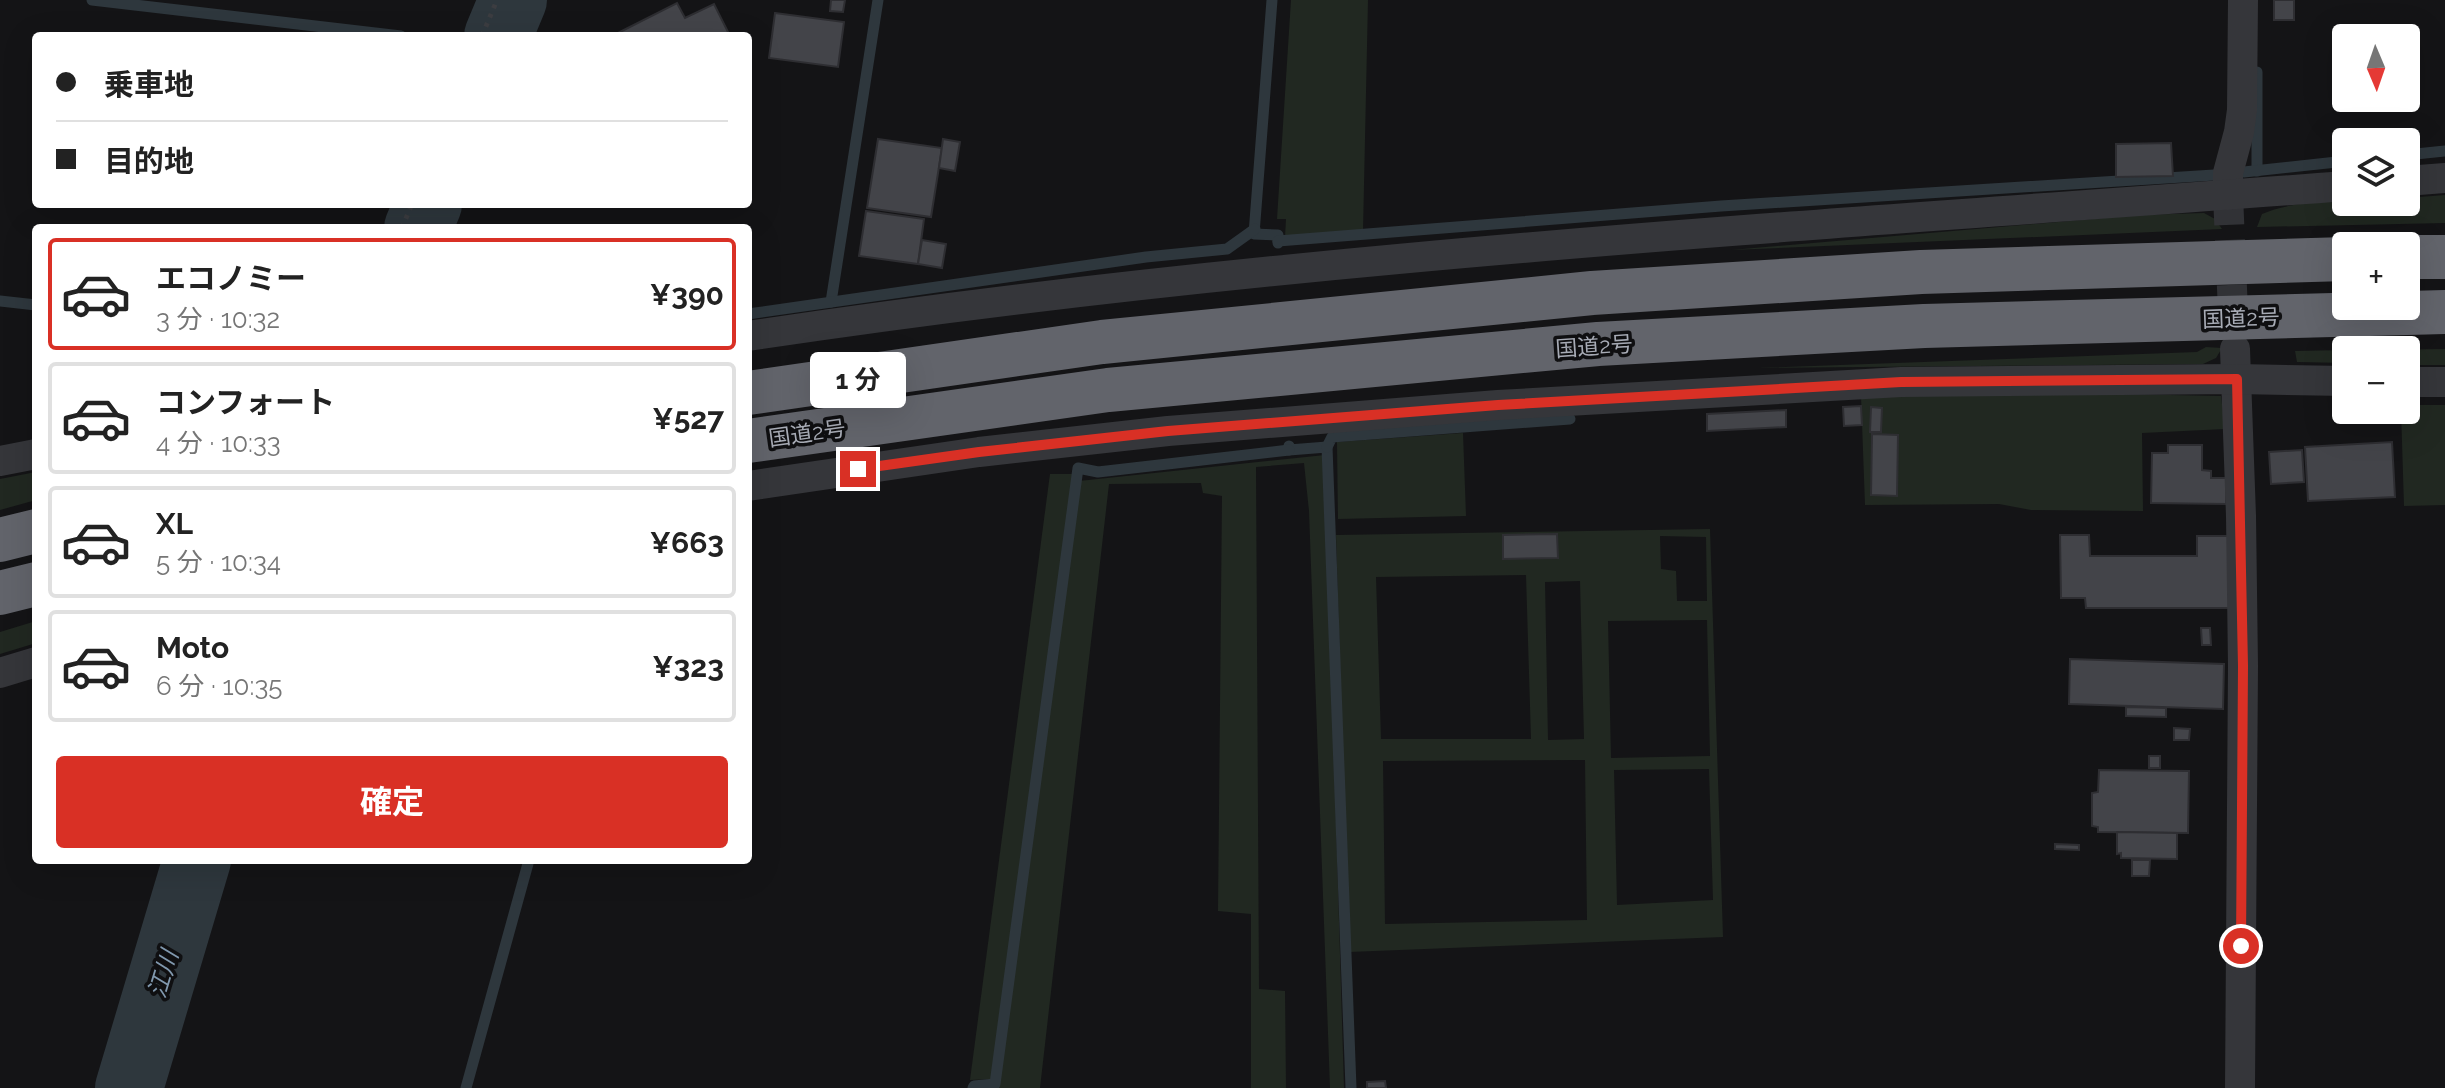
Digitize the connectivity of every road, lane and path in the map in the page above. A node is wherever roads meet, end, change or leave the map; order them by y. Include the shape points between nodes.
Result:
1 (497, 0) edge
2 (2243, 0) edge
3 (484, 32) edge
4 (2445, 178) edge
5 (2420, 180) edge
6 (2332, 187) edge
7 (2228, 195) junction
8 (2420, 257) edge
9 (2445, 257) edge
10 (2332, 259) edge
11 (2445, 312) edge
12 (752, 335) edge
13 (2235, 349) tunnel mouth
14 (2237, 379) junction
15 (2332, 381) edge
16 (2420, 382) edge
17 (2445, 382) edge
18 (752, 392) edge
19 (752, 440) edge
20 (32, 455) edge
21 (0, 461) edge
22 (752, 485) edge
23 (32, 532) edge
24 (0, 540) edge
25 (32, 585) edge
26 (0, 593) edge
27 (32, 663) edge
28 (0, 673) edge
29 (2240, 1088) edge

1 - 3 path
2 - 7 street via 2242,110
4 - 5 street
6 - 7 street
7 - 12 street via 1174,280
8 - 9 highway
10 - 18 highway via 1921,272 1592,293 1102,342
11 - 19 highway, 国道2号 via 1924,326 1598,344 1108,390
13 - 14 street
14 - 15 street
14 - 22 street via 1901,382 1498,405 1168,431
14 - 29 street via 2243,666
16 - 17 street
20 - 21 street
23 - 24 highway
25 - 26 highway
27 - 28 street

